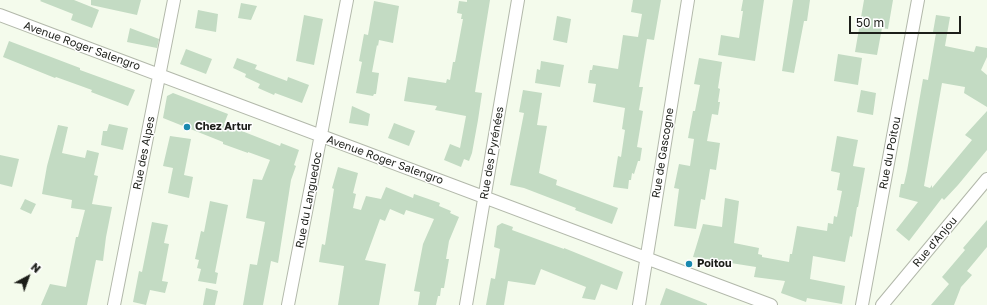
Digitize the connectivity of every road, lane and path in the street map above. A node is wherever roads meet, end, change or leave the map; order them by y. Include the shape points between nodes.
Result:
1 (174, 0) edge
2 (347, 0) edge
3 (518, 0) edge
4 (688, 0) edge
5 (918, 0) edge
6 (0, 15) edge
7 (160, 75) junction
8 (321, 137) junction
9 (987, 179) edge
10 (485, 197) junction
11 (646, 258) junction
12 (114, 305) edge
13 (288, 305) edge
14 (466, 305) edge
15 (639, 305) edge
16 (771, 305) edge
17 (862, 305) edge
18 (882, 305) edge

1 - 7 street, Rue des Alpes
2 - 8 street, Rue du Languedoc
3 - 10 street, Rue des Pyrénées
4 - 11 street, Rue de Gascogne
5 - 17 street, Rue du Poitou
6 - 7 street, Avenue Roger Salengro
7 - 8 street, Avenue Roger Salengro
7 - 12 street, Rue des Alpes
8 - 10 street, Avenue Roger Salengro
8 - 13 street, Rue du Languedoc
9 - 18 street, Rue d'Anjou
10 - 11 street, Avenue Roger Salengro
10 - 14 street, Rue des Pyrénées
11 - 15 street, Rue de Gascogne
11 - 16 street, Avenue Roger Salengro

